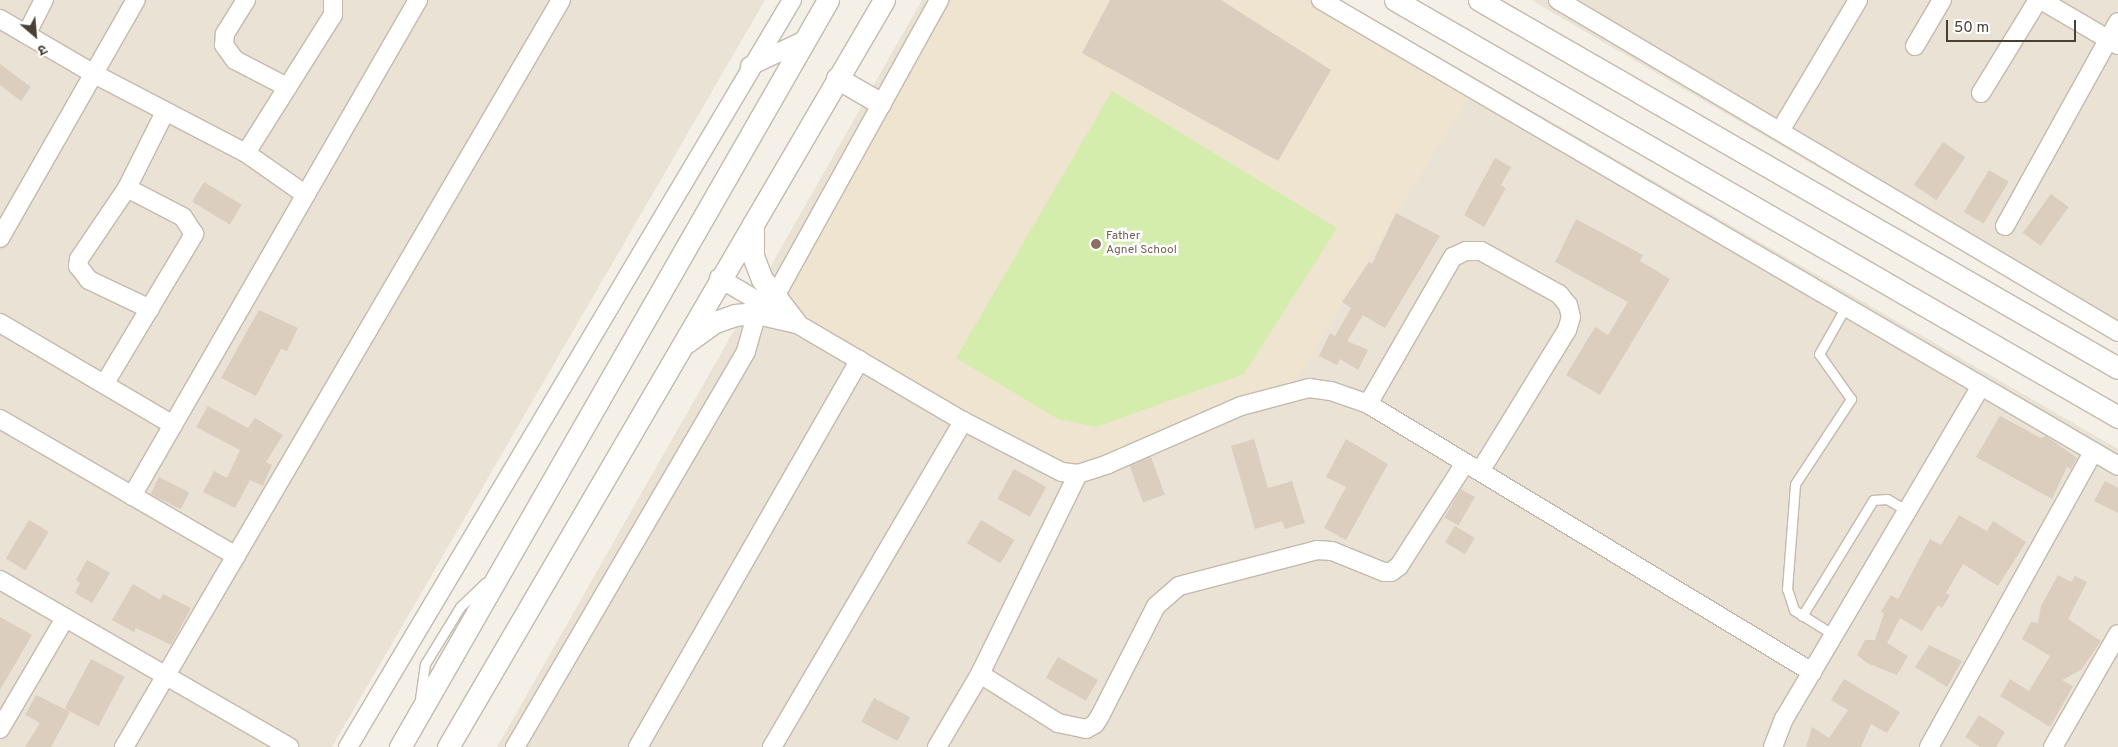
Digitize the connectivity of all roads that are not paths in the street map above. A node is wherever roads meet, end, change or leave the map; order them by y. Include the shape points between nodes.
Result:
1 (44, 0) edge
2 (136, 0) edge
3 (246, 0) edge
4 (333, 0) edge
5 (418, 0) edge
6 (561, 0) edge
7 (792, 0) edge
8 (828, 0) edge
9 (884, 0) edge
10 (940, 0) edge
11 (1321, 0) edge
12 (1395, 0) edge
13 (1479, 0) edge
14 (1558, 0) edge
15 (1858, 0) edge
16 (1942, 0) edge
17 (2039, 0) edge
18 (0, 18) edge
19 (2118, 22) edge
20 (27, 33) junction
21 (805, 40) junction
22 (2114, 42) edge
23 (1915, 46) dead end
24 (750, 66) junction
25 (94, 74) junction
26 (837, 78) junction
27 (288, 86) junction
28 (1981, 93) dead end
29 (880, 103) junction
30 (165, 112) junction
31 (1780, 131) junction
32 (246, 153) junction
33 (127, 188) junction
34 (306, 194) junction
35 (759, 210) junction
36 (2006, 226) dead end
37 (0, 238) edge
38 (719, 278) junction
39 (774, 298) junction
40 (1846, 308) junction
41 (150, 309) junction
42 (757, 313) junction
43 (795, 322) junction
44 (0, 323) edge
45 (2118, 332) edge
46 (678, 350) junction
47 (860, 360) junction
48 (2118, 368) edge
49 (105, 383) junction
50 (1980, 388) junction
51 (1368, 404) junction
52 (2118, 418) edge
53 (0, 419) edge
54 (963, 422) junction
55 (173, 425) junction
56 (2093, 452) junction
57 (1465, 463) junction
58 (2118, 466) edge
59 (1481, 470) junction
60 (1078, 474) junction
61 (132, 496) junction
62 (1908, 511) junction
63 (236, 556) junction
64 (0, 580) edge
65 (1802, 616) junction
66 (64, 618) junction
67 (2118, 634) edge
68 (1834, 635) junction
69 (1812, 672) junction
70 (980, 674) junction
71 (166, 676) junction
72 (0, 729) edge
73 (124, 747) edge
74 (288, 747) edge
75 (348, 747) edge
76 (400, 747) edge
77 (448, 747) edge
78 (515, 747) edge
79 (638, 747) edge
80 (772, 747) edge
81 (938, 747) edge
82 (1773, 747) edge
83 (1929, 747) edge
84 (2053, 747) edge

1 - 20 street
2 - 25 street
3 - 27 street via 225,34 224,45 235,60
4 - 27 street via 333,15
5 - 34 street
6 - 63 street
7 - 24 street
8 - 21 street
9 - 26 street
10 - 29 street
11 - 40 street
12 - 52 street
13 - 48 street
14 - 31 street
15 - 31 street
16 - 23 street
17 - 22 street
17 - 28 street
18 - 20 street
19 - 22 street
20 - 25 street
21 - 24 street
21 - 76 street
22 - 36 street
24 - 75 street
25 - 30 street
25 - 37 street
26 - 29 street
26 - 35 street
27 - 32 street
29 - 39 street
30 - 32 street
30 - 33 street
31 - 45 street
32 - 34 street
33 - 41 street via 184,217 194,234
33 - 41 street via 79,259 78,266 89,280
34 - 55 street
35 - 38 street
35 - 39 street via 751,228 753,256
38 - 43 street
38 - 46 street
39 - 43 street
40 - 50 street
40 - 65 lane via 1820,354 1850,399 1799,474 1794,492 1787,589 1794,610
41 - 49 street
42 - 43 street
42 - 46 street via 735,315 715,322
42 - 78 street via 746,350
43 - 47 street
44 - 49 street
46 - 77 street
47 - 54 street
47 - 79 street
49 - 55 street
50 - 56 street
50 - 62 street
51 - 57 street
51 - 59 street via 1453,257 1466,251 1481,251 1559,294 1568,305 1571,317 1567,330
51 - 60 street via 1331,391 1309,388 1241,406
53 - 61 street
54 - 60 street via 1049,466
54 - 80 street
55 - 61 street
56 - 58 street
56 - 83 street
57 - 59 street
57 - 70 street via 1399,566 1391,572 1332,551 1317,550 1179,586 1156,606 1100,716 1086,729 1058,723
59 - 69 street
60 - 70 street
61 - 63 street
62 - 65 lane via 1887,499 1873,500
62 - 68 street
63 - 71 street
64 - 66 street
65 - 68 lane
66 - 71 street
66 - 72 street
67 - 84 street
68 - 69 street
69 - 82 street via 1784,719
70 - 81 street
71 - 73 street
71 - 74 street

